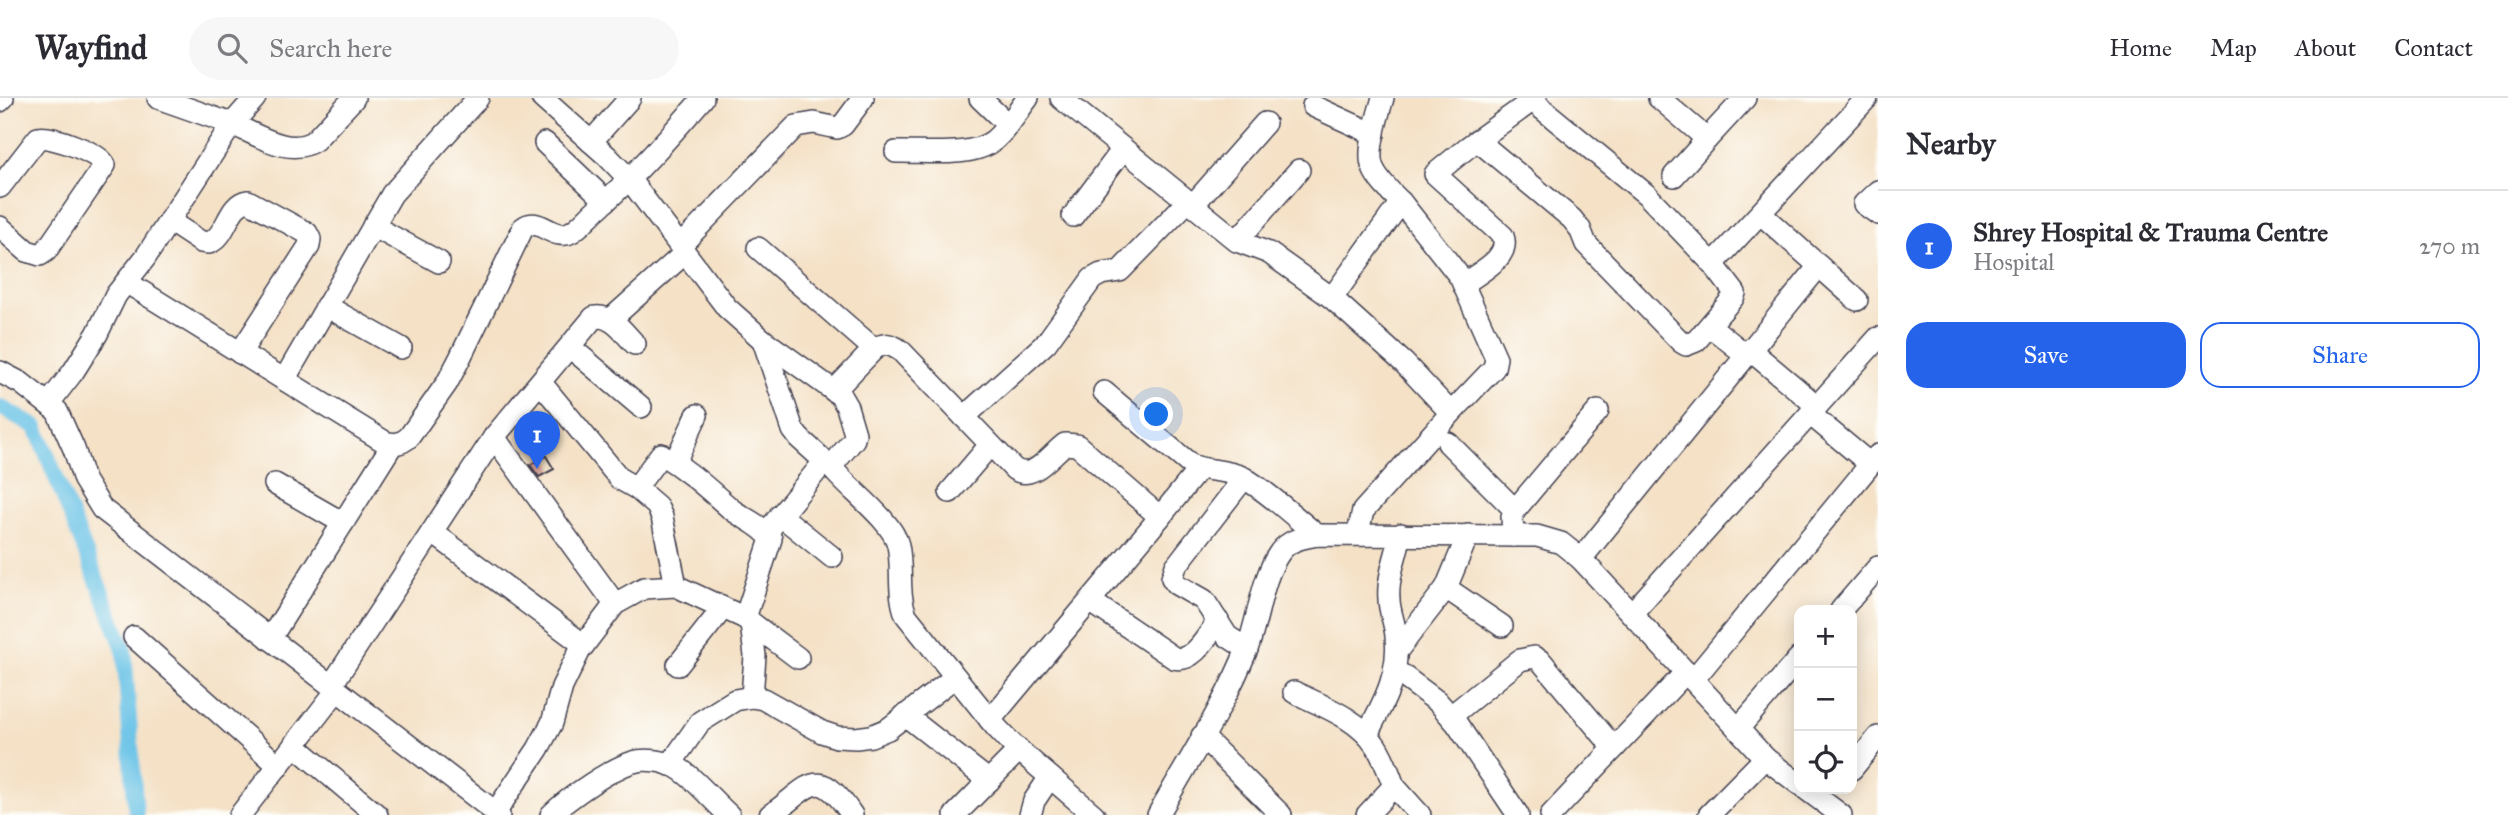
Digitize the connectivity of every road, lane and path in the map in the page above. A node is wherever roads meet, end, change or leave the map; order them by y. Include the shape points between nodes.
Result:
1 (158, 98) edge
2 (255, 98) edge
3 (354, 98) edge
4 (478, 98) edge
5 (542, 98) edge
6 (630, 98) edge
7 (703, 98) edge
8 (863, 98) edge
9 (980, 98) edge
10 (1028, 98) edge
11 (1060, 98) edge
12 (1383, 98) edge
13 (1659, 98) edge
14 (1745, 98) edge
15 (1867, 98) edge
16 (1532, 99) edge
17 (1313, 106) dead end
18 (1265, 123) dead end
19 (232, 124) junction
20 (1008, 125) junction
21 (1374, 134) junction
22 (1707, 139) junction
23 (1477, 140) junction
24 (591, 142) junction
25 (545, 143) dead end
26 (1123, 149) junction
27 (895, 152) dead end
28 (1299, 170) dead end
29 (1674, 176) dead end
30 (630, 180) junction
31 (0, 187) edge
32 (1878, 191) edge
33 (606, 201) junction
34 (1401, 202) junction
35 (1190, 203) junction
36 (1761, 214) junction
37 (1878, 214) edge
38 (1073, 216) dead end
39 (169, 221) junction
40 (373, 226) junction
41 (0, 227) edge
42 (1237, 241) junction
43 (758, 248) dead end
44 (682, 250) junction
45 (439, 262) dead end
46 (1713, 264) junction
47 (1819, 266) junction
48 (126, 282) junction
49 (1464, 284) junction
50 (1332, 298) junction
51 (1857, 300) dead end
52 (326, 306) junction
53 (610, 320) junction
54 (1710, 326) junction
55 (1878, 338) edge
56 (763, 340) junction
57 (635, 344) dead end
58 (570, 347) junction
59 (401, 348) dead end
60 (874, 349) junction
61 (240, 353) junction
62 (1748, 353) junction
63 (0, 372) edge
64 (284, 380) junction
65 (541, 383) junction
66 (834, 391) junction
67 (1104, 392) dead end
68 (49, 403) junction
69 (641, 407) dead end
70 (1814, 410) junction
71 (1598, 411) dead end
72 (1451, 413) junction
73 (697, 415) dead end
74 (964, 417) junction
75 (494, 437) junction
76 (1448, 443) dead end
77 (393, 445) junction
78 (990, 445) junction
79 (1874, 460) edge
80 (675, 462) junction
81 (828, 464) junction
82 (1199, 468) junction
83 (1244, 478) junction
84 (275, 484) dead end
85 (636, 488) junction
86 (950, 492) dead end
87 (1515, 510) junction
88 (780, 515) junction
89 (1160, 517) junction
90 (343, 523) junction
91 (432, 533) junction
92 (767, 533) junction
93 (1358, 533) junction
94 (1401, 534) junction
95 (1317, 535) junction
96 (1468, 535) junction
97 (1513, 536) junction
98 (832, 556) dead end
99 (1581, 559) junction
100 (1878, 567) edge
101 (676, 586) junction
102 (1446, 588) junction
103 (1090, 601) junction
104 (615, 604) junction
105 (1845, 605) edge
106 (723, 608) junction
107 (1632, 614) junction
108 (748, 621) junction
109 (1218, 621) junction
110 (1502, 625) dead end
111 (134, 637) dead end
112 (270, 639) junction
113 (584, 645) junction
114 (1247, 649) junction
115 (798, 658) dead end
116 (1396, 661) junction
117 (1794, 664) edge
118 (677, 665) dead end
119 (1689, 676) junction
120 (955, 677) junction
121 (334, 688) junction
122 (1294, 692) dead end
123 (752, 697) junction
124 (905, 715) junction
125 (1451, 716) junction
126 (990, 720) junction
127 (1738, 729) junction
128 (1367, 734) junction
129 (1202, 736) junction
130 (1878, 737) edge
131 (294, 745) junction
132 (1614, 748) junction
133 (1018, 750) junction
134 (1766, 758) junction
135 (1857, 763) edge
136 (670, 765) junction
137 (279, 766) junction
138 (1050, 777) junction
139 (1794, 780) edge
140 (989, 781) junction
141 (1394, 786) junction
142 (1816, 794) edge
143 (1833, 802) edge
144 (497, 814) edge
145 (240, 815) edge
146 (377, 815) edge
147 (551, 815) edge
148 (729, 815) edge
149 (770, 815) edge
150 (852, 815) edge
151 (955, 815) edge
152 (1030, 815) edge
153 (1094, 815) edge
154 (1158, 815) edge
155 (1281, 815) edge
156 (1367, 815) edge
157 (1420, 815) edge
158 (1518, 815) edge
159 (1551, 815) edge
160 (1709, 815) edge

1 - 19 street
2 - 19 street
3 - 19 street via 308,146 287,147
4 - 40 street via 400,183
5 - 24 street
6 - 24 street
7 - 30 street
8 - 44 street via 837,128 814,123 796,126
9 - 20 street
10 - 20 street
11 - 26 street
12 - 21 street
13 - 22 street
14 - 22 street
15 - 36 street
16 - 23 street
16 - 46 street via 1647,195
17 - 21 street
18 - 35 street
19 - 39 street
20 - 27 street via 977,149
21 - 34 street via 1371,165
22 - 29 street
23 - 49 street via 1435,174 1503,236 1505,243 1502,254
23 - 54 street via 1572,219 1586,244 1681,342 1691,345
24 - 30 street
25 - 33 street
26 - 35 street
26 - 38 street
28 - 42 street
30 - 33 street
30 - 44 street
31 - 41 street via 38,138 99,157 105,165 40,255 27,251
32 - 37 street via 1864,204
33 - 77 street via 571,233 555,234 531,223 523,228 447,383 409,438
34 - 49 street
34 - 50 street
35 - 42 street
35 - 74 street via 1120,271 1092,279 1046,343
36 - 46 street
36 - 47 street
39 - 48 street
39 - 61 street via 209,243 220,236 237,206 248,201 307,233 309,246
40 - 45 street
40 - 52 street
42 - 50 street via 1269,253
43 - 60 street
44 - 53 street
44 - 56 street via 727,308
46 - 54 street via 1735,293
47 - 51 street
47 - 62 street
48 - 61 street
48 - 68 street via 91,344
49 - 72 street via 1496,358 1494,368
50 - 72 street
52 - 59 street
52 - 64 street
53 - 57 street
53 - 58 street via 594,317
54 - 62 street
55 - 70 street
56 - 66 street
56 - 81 street via 793,430
58 - 65 street
58 - 69 street
60 - 66 street
60 - 74 street via 888,344 901,351
61 - 64 street
62 - 70 street
62 - 99 street
63 - 68 street
64 - 77 street
65 - 75 street
65 - 85 street via 620,479
66 - 81 street via 847,407 855,434 852,443
67 - 82 street
68 - 112 street via 74,449 83,480 102,509
70 - 79 street
70 - 107 street
71 - 87 street
72 - 93 street via 1363,511
73 - 80 street
74 - 78 street
75 - 91 street
75 - 104 street
76 - 87 street
77 - 90 street
78 - 86 street
78 - 89 street via 1021,474 1035,470 1065,444 1077,445
79 - 119 street
80 - 85 street via 661,454
80 - 92 street
81 - 88 street
81 - 120 street via 891,530 898,546 906,615
82 - 83 street
82 - 89 street
83 - 95 street
83 - 109 street via 1172,573 1176,584 1203,600
84 - 90 street
85 - 101 street via 657,506 662,517
87 - 97 street
88 - 92 street
88 - 98 street
89 - 103 street
90 - 112 street
91 - 113 street
91 - 121 street
92 - 108 street via 771,539
93 - 94 street
93 - 95 street
94 - 96 street
94 - 116 street via 1389,599
95 - 114 street via 1294,539 1273,563
96 - 97 street
96 - 102 street
97 - 99 street via 1561,543
99 - 107 street
100 - 105 street
101 - 104 street via 644,588
101 - 106 street
102 - 110 street
102 - 116 street
103 - 109 street via 1179,659 1192,655
103 - 126 street
104 - 113 street
106 - 108 street
106 - 118 street
107 - 119 street
108 - 115 street
108 - 123 street via 755,656
109 - 114 street via 1227,636
111 - 137 street
112 - 121 street
113 - 144 street via 562,687 548,731
114 - 129 street
116 - 125 street
116 - 128 street via 1389,693
117 - 127 street
119 - 127 street
119 - 132 street
120 - 124 street
120 - 126 street
121 - 131 street
121 - 144 street
122 - 128 street
123 - 124 street via 837,737 871,736
123 - 136 street via 735,700 708,715
124 - 140 street
125 - 132 street via 1520,660 1534,657
125 - 158 street
126 - 133 street
127 - 134 street
128 - 141 street
129 - 154 street
129 - 155 street
130 - 135 street
131 - 137 street
131 - 146 street
132 - 159 street
133 - 138 street
133 - 140 street
134 - 139 street
134 - 160 street
136 - 147 street via 634,762
136 - 148 street
137 - 145 street
138 - 152 street
138 - 153 street
140 - 151 street
141 - 156 street
141 - 157 street
142 - 143 street
149 - 150 street via 804,787 817,785 832,789

